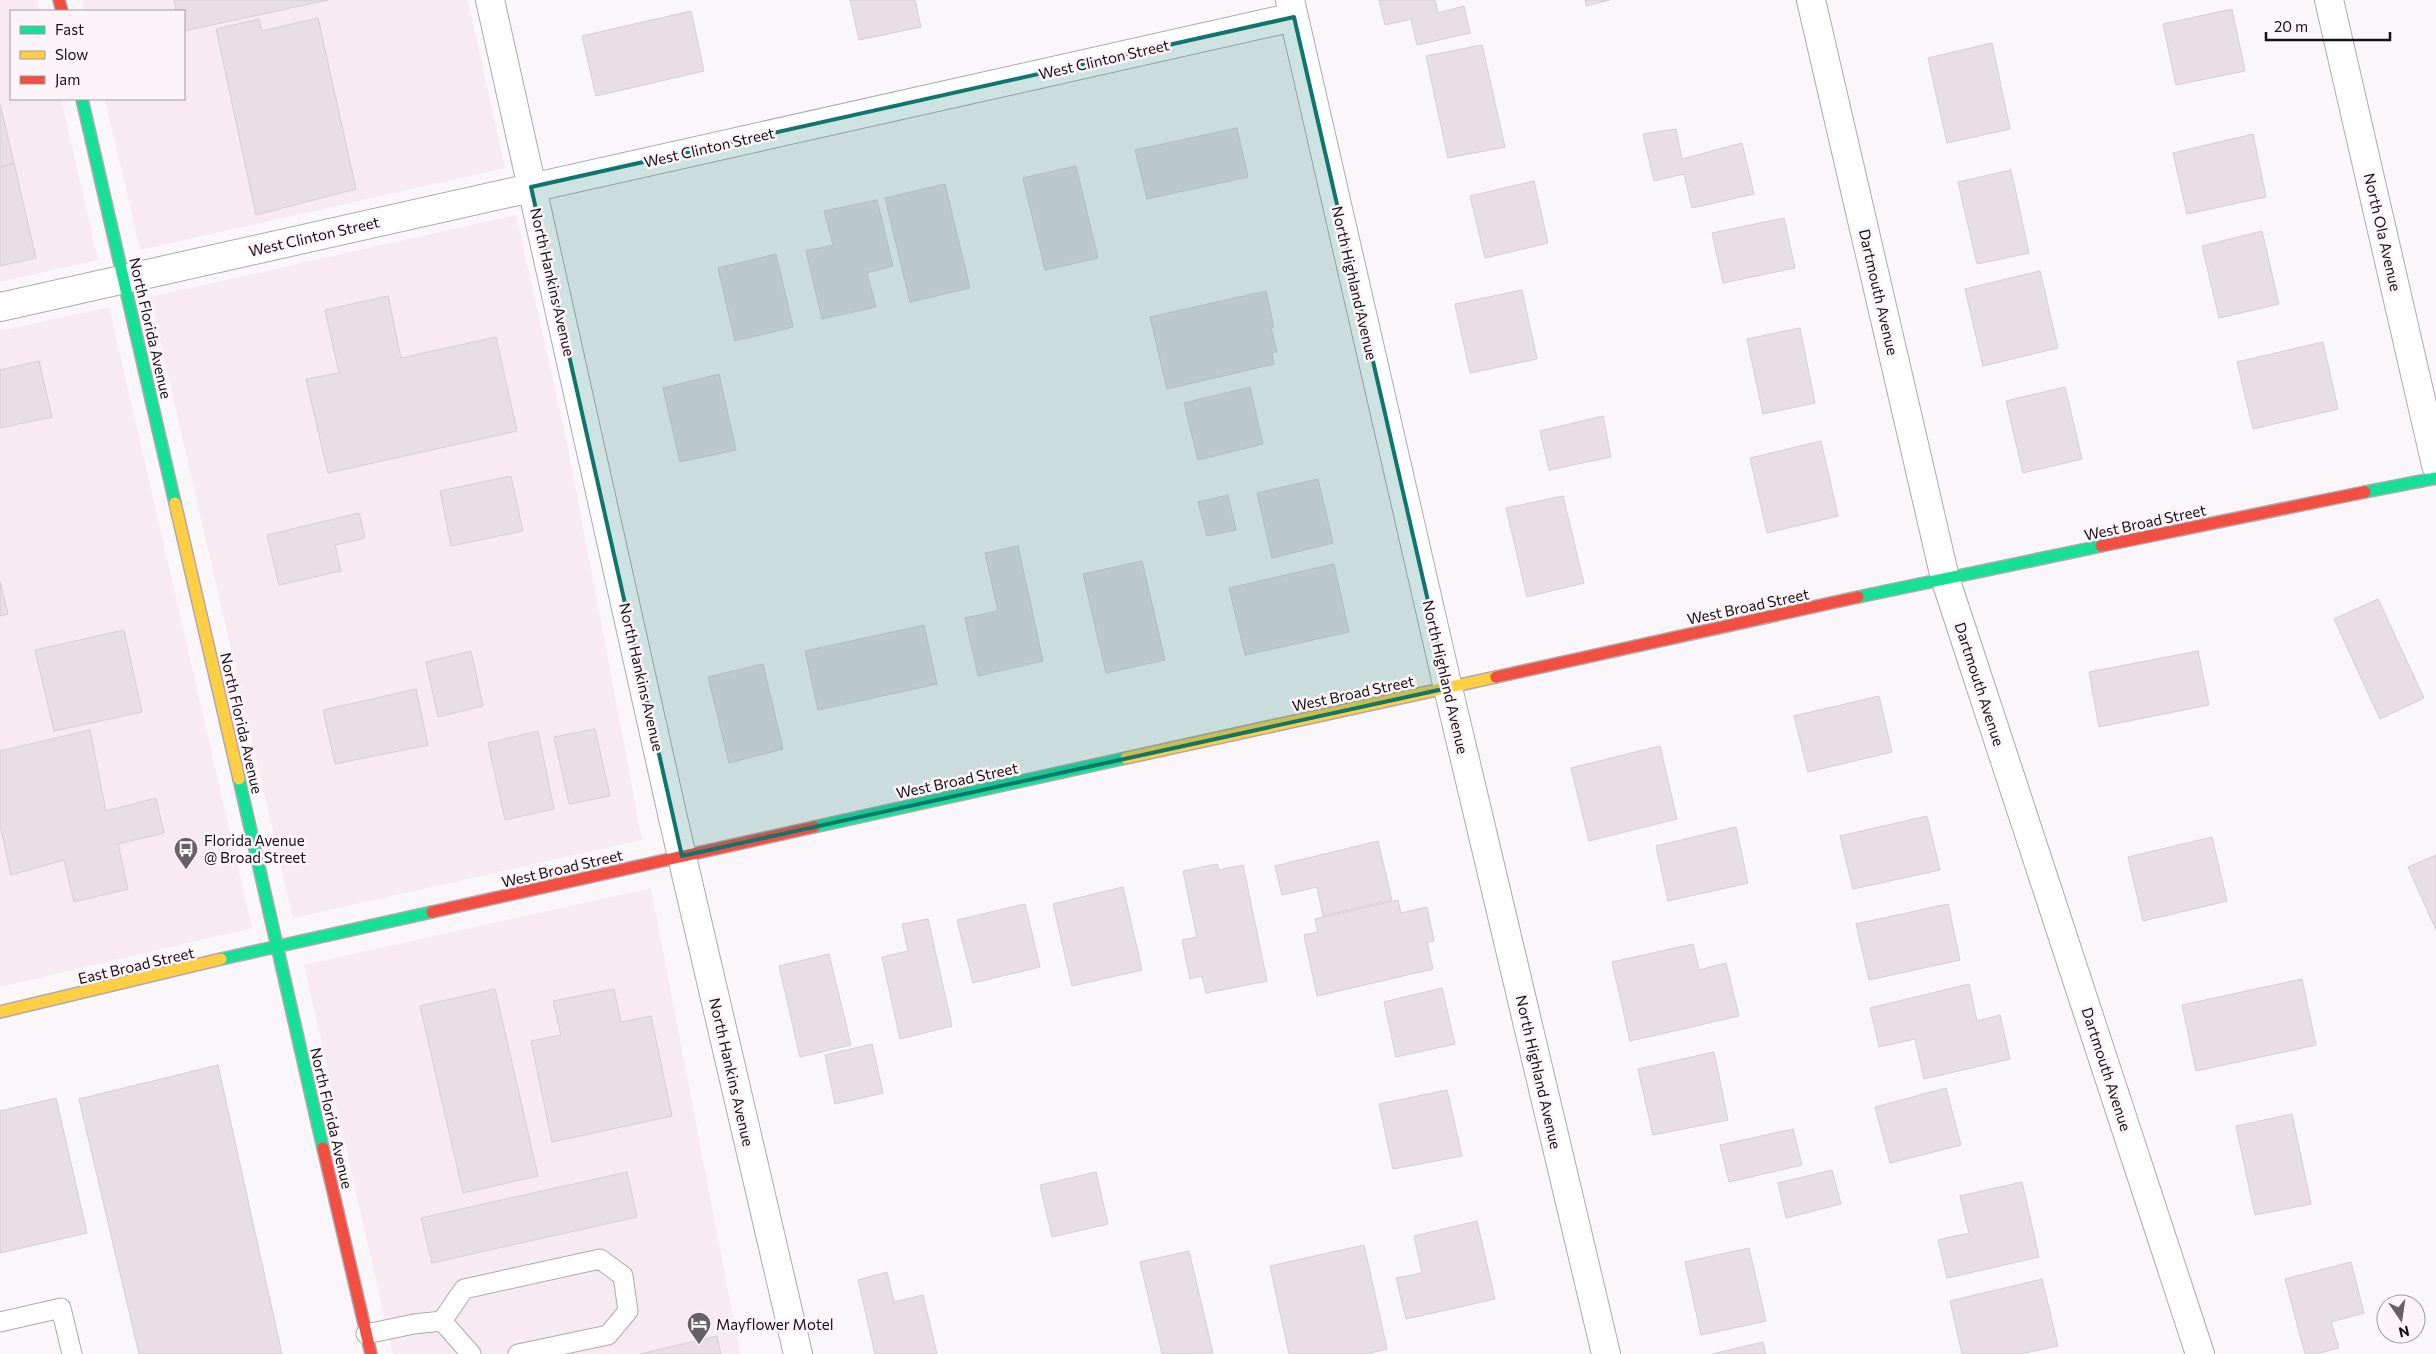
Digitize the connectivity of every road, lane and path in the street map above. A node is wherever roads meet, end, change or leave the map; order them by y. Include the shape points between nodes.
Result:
1 (490, 0) edge
2 (1812, 0) edge
3 (2329, 0) edge
4 (1292, 8) edge
5 (82, 100) edge
6 (531, 186) junction
7 (124, 278) junction
8 (0, 307) edge
9 (2436, 465) edge
10 (2436, 478) edge
11 (1945, 578) junction
12 (1448, 688) junction
13 (682, 856) junction
14 (278, 946) junction
15 (0, 1012) edge
16 (442, 1321) junction
17 (0, 1322) edge
18 (366, 1334) junction
19 (72, 1354) edge
20 (371, 1354) edge
21 (470, 1354) edge
22 (518, 1354) edge
23 (798, 1354) edge
24 (1606, 1354) edge
25 (2200, 1354) edge

1 - 6 street, North Hankins Avenue
2 - 11 street, Dartmouth Avenue
3 - 9 street, North Ola Avenue
4 - 6 street, West Clinton Street
4 - 12 street, North Highland Avenue
5 - 7 street, North Florida Avenue
6 - 7 street, West Clinton Street
6 - 13 street, North Hankins Avenue
7 - 8 street, West Clinton Street
7 - 14 street, North Florida Avenue
10 - 11 street, West Broad Street
11 - 12 street, West Broad Street
11 - 25 street, Dartmouth Avenue
12 - 13 street, West Broad Street
12 - 24 street, North Highland Avenue
13 - 14 street, West Broad Street
13 - 23 street, North Hankins Avenue
14 - 15 street, East Broad Street
14 - 18 street, North Florida Avenue
16 - 18 lane
16 - 21 lane
16 - 22 lane via 464,1289 600,1259 623,1276 628,1312 608,1335
17 - 19 lane via 62,1308
18 - 20 street, North Florida Avenue

